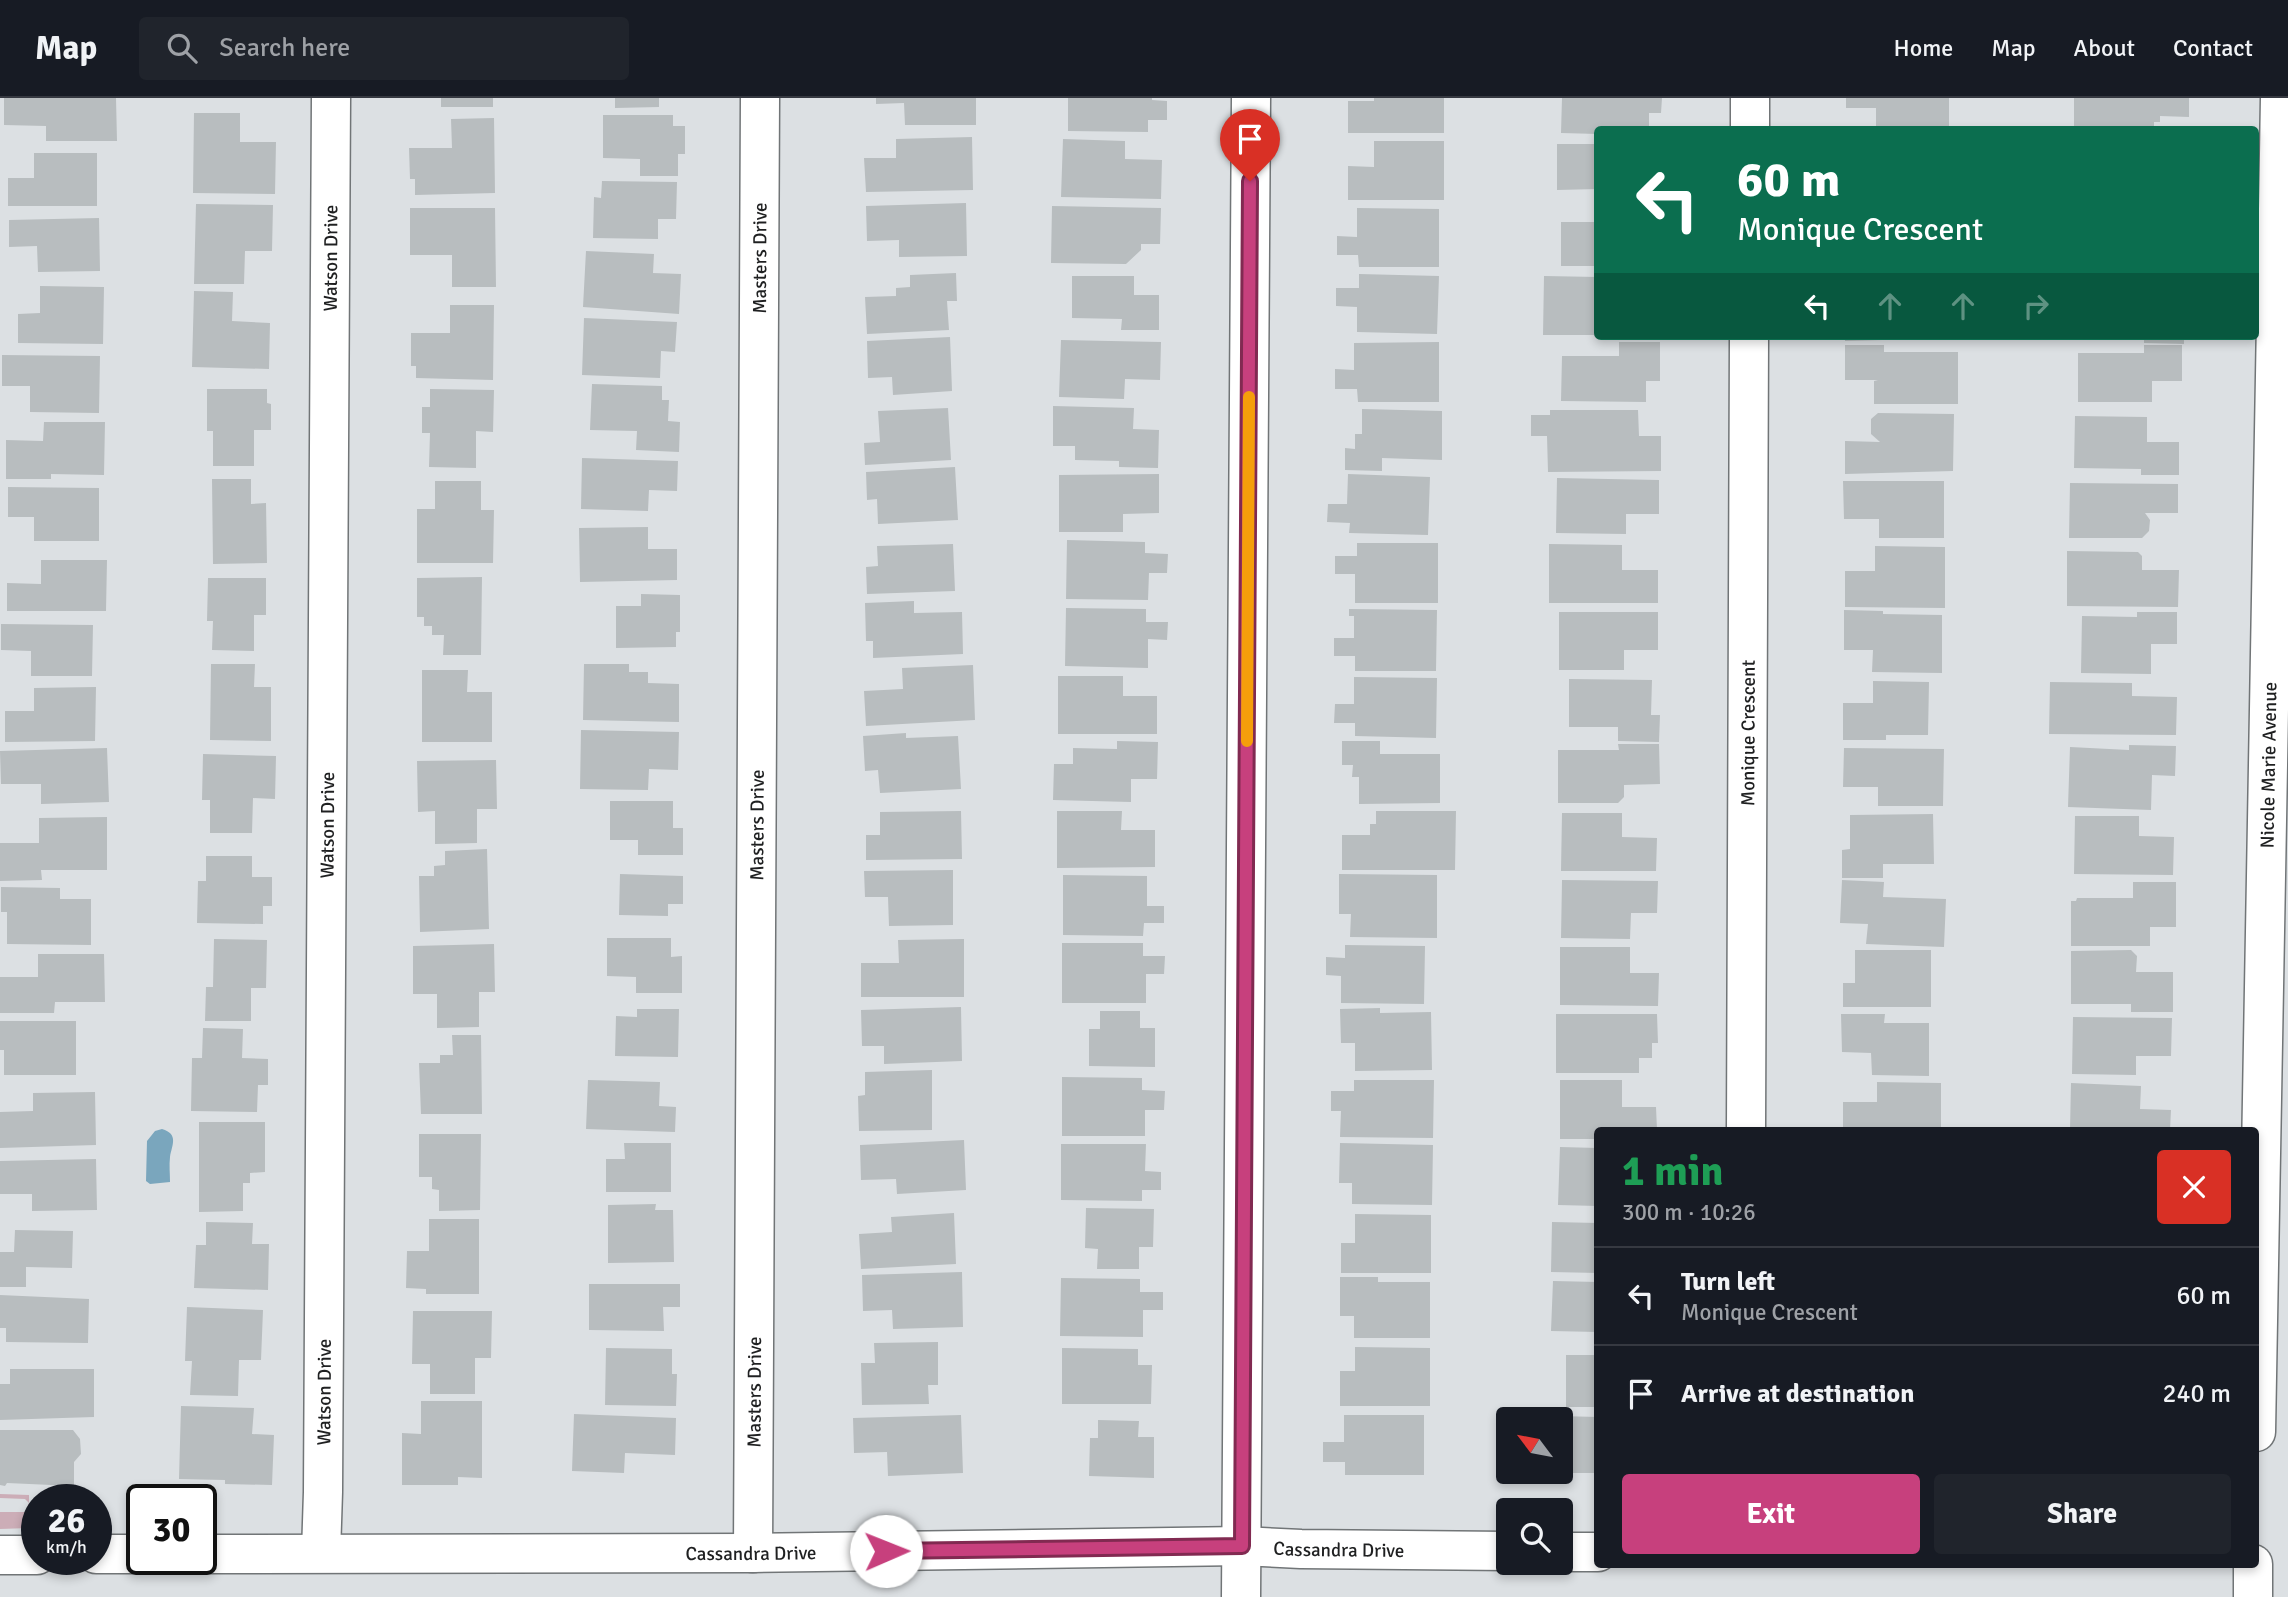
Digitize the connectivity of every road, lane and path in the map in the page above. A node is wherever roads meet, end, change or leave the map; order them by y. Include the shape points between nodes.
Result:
1 (331, 98) edge
2 (760, 98) edge
3 (1251, 98) edge
4 (1750, 98) edge
5 (2280, 98) edge
6 (1750, 126) edge
7 (1749, 340) edge
8 (1746, 1127) edge
9 (2259, 1265) edge
10 (1242, 1546) junction
11 (1496, 1551) edge
12 (1573, 1552) edge
13 (1594, 1552) edge
14 (321, 1553) junction
15 (752, 1553) junction
16 (217, 1554) edge
17 (0, 1555) edge
18 (21, 1555) edge
19 (2253, 1568) edge
20 (1241, 1597) edge
21 (2253, 1597) edge

1 - 14 street, Watson Drive
2 - 15 street, Masters Drive
3 - 10 street
4 - 6 street
5 - 9 street, Nicole Marie Avenue
7 - 8 street, Monique Crescent
10 - 11 street, Cassandra Drive
10 - 15 street, Cassandra Drive
10 - 20 street
12 - 13 street
14 - 15 street, Cassandra Drive
14 - 16 street, Cassandra Drive
17 - 18 street
19 - 21 street

